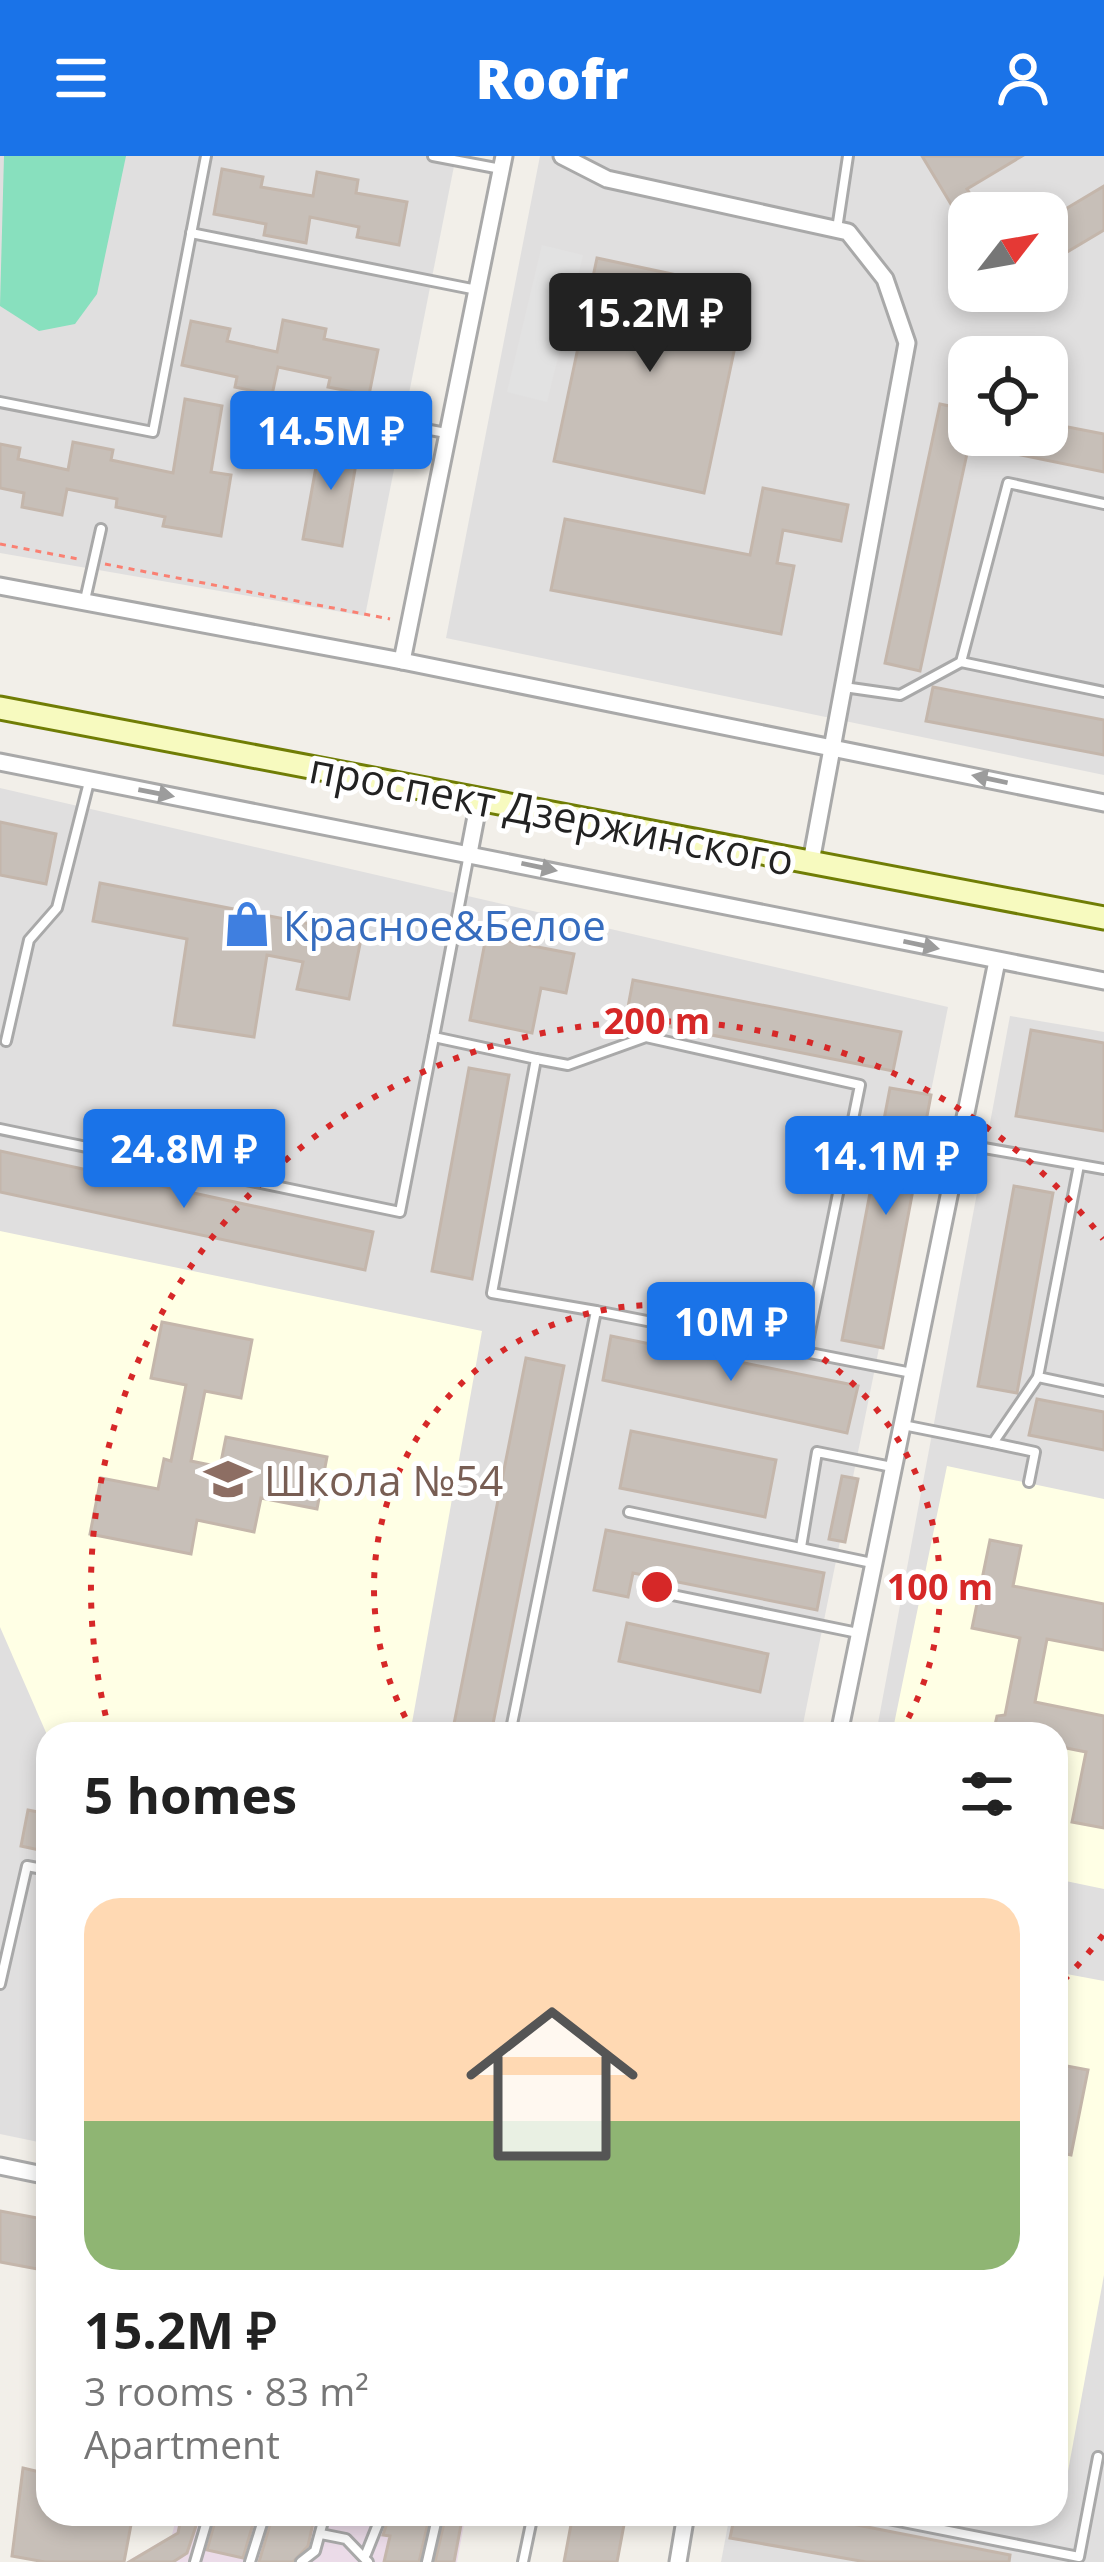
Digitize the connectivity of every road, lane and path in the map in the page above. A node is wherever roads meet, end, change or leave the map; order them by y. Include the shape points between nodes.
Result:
1 (206, 156) edge
2 (433, 156) edge
3 (848, 156) edge
4 (570, 158) edge
5 (502, 162) edge
6 (837, 229) junction
7 (191, 233) junction
8 (477, 290) junction
9 (0, 402) edge
10 (291, 404) dead end
11 (448, 433) junction
12 (1104, 505) edge
13 (101, 529) dead end
14 (0, 544) edge
15 (94, 562) junction
16 (0, 586) edge
17 (85, 601) junction
18 (410, 623) junction
19 (402, 661) junction
20 (962, 662) junction
21 (844, 687) junction
22 (1104, 692) edge
23 (0, 708) edge
24 (833, 746) junction
25 (0, 763) edge
26 (89, 781) junction
27 (479, 801) junction
28 (1104, 803) edge
29 (469, 853) junction
30 (812, 862) junction
31 (1104, 918) edge
32 (998, 961) junction
33 (1104, 981) edge
34 (434, 1037) junction
35 (6, 1041) dead end
36 (536, 1059) junction
37 (0, 1129) edge
38 (960, 1143) junction
39 (1079, 1165) junction
40 (1104, 1169) edge
41 (596, 1311) junction
42 (806, 1351) junction
43 (912, 1373) junction
44 (1038, 1377) junction
45 (1104, 1390) edge
46 (902, 1425) junction
47 (994, 1443) junction
48 (893, 1468) junction
49 (1029, 1482) dead end
50 (629, 1512) dead end
51 (801, 1546) junction
52 (874, 1563) junction
53 (644, 1589) dead end
54 (859, 1633) junction
55 (512, 1722) edge
56 (841, 1722) edge
57 (36, 1868) edge
58 (0, 1984) edge
59 (0, 2166) edge
60 (36, 2174) edge
61 (1098, 2456) dead end
62 (206, 2526) edge
63 (261, 2526) edge
64 (323, 2526) edge
65 (378, 2526) edge
66 (435, 2526) edge
67 (531, 2526) edge
68 (684, 2526) edge
69 (923, 2526) edge
70 (321, 2534) junction
71 (367, 2558) edge
72 (195, 2562) edge
73 (250, 2562) edge
74 (301, 2562) edge
75 (427, 2562) edge
76 (524, 2562) edge
77 (678, 2562) edge

1 - 7 lane
2 - 5 lane
3 - 6 lane
4 - 6 street via 607,179
5 - 8 street
6 - 21 street via 885,279 907,343
7 - 8 lane
7 - 9 lane via 153,432
8 - 11 street
10 - 11 lane
11 - 18 street
12 - 20 lane via 1008,484
13 - 15 lane
14 - 15 path
15 - 17 lane
15 - 18 path
16 - 17 street
17 - 19 street
18 - 19 street
19 - 24 street
20 - 21 lane via 900,695
20 - 22 lane
21 - 24 street
23 - 27 main road, проспект Дзержинского
28 -> 24 street
24 - 30 street
25 - 26 street
26 -> 29 street
26 - 35 lane via 57,908 29,940
27 - 29 street
27 - 30 main road, проспект Дзержинского
29 -> 32 street
29 - 34 lane
30 - 31 main road, проспект Дзержинского
32 - 33 street
32 - 38 street
34 - 36 lane
34 - 37 lane via 400,1212
36 - 41 lane via 492,1293
36 - 42 lane via 568,1065 646,1037 860,1085
38 - 39 lane
38 - 43 street
39 - 40 lane
39 - 44 lane
41 - 42 lane
41 - 55 lane
42 - 43 lane
43 - 46 street
44 - 45 lane
44 - 47 lane
46 - 47 lane
46 - 48 street
47 - 49 lane via 1034,1452
48 - 51 lane via 817,1452
48 - 52 street
50 - 51 lane
51 - 52 lane
52 - 54 street
53 - 54 lane
54 - 56 street
57 - 58 lane via 27,1867
59 - 60 street
61 - 69 lane via 1079,2557
62 - 72 lane
63 - 73 lane
64 - 70 lane
65 - 71 lane
66 - 75 lane
67 - 76 lane
68 - 77 street
70 - 71 lane via 346,2539
70 - 74 lane

